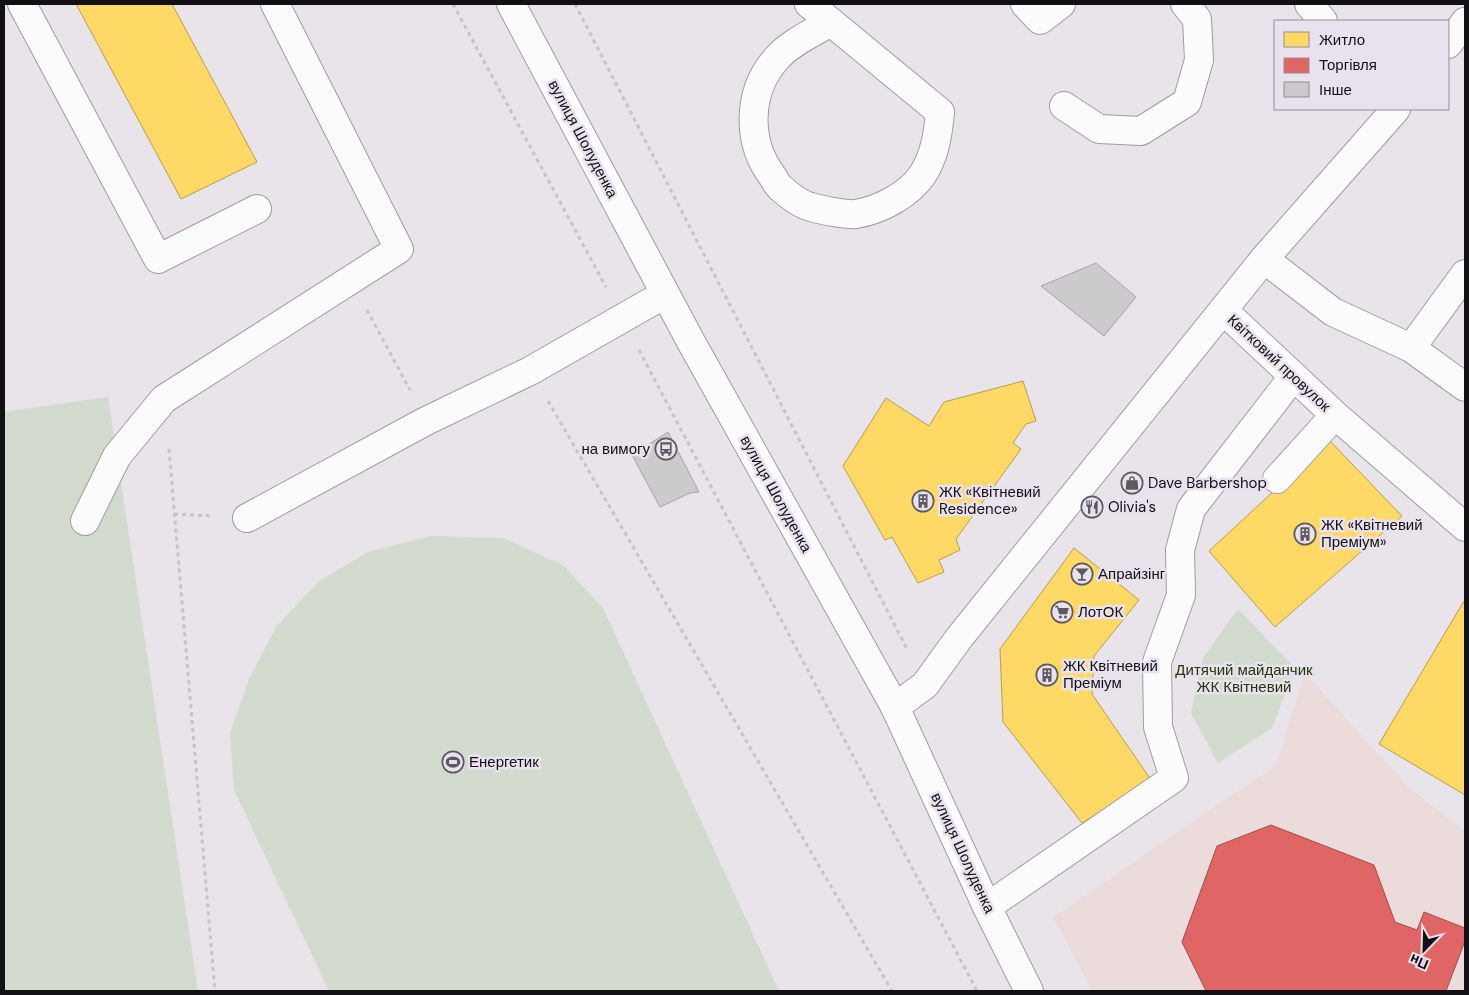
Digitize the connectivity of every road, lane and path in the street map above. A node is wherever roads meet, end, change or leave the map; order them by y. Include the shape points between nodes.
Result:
1 (22, 4) edge
2 (275, 4) edge
3 (452, 4) edge
4 (511, 4) edge
5 (575, 4) edge
6 (809, 4) edge
7 (1025, 4) edge
8 (1061, 4) edge
9 (1186, 4) edge
10 (1308, 4) edge
11 (1322, 20) edge
12 (831, 22) junction
13 (1465, 22) edge
14 (1449, 43) edge
15 (1064, 106) dead end
16 (1395, 110) edge
17 (257, 209) dead end
18 (1264, 259) junction
19 (1465, 274) edge
20 (350, 280) junction
21 (665, 294) junction
22 (1223, 310) junction
23 (622, 317) junction
24 (1411, 348) junction
25 (530, 371) junction
26 (1293, 377) junction
27 (1465, 387) edge
28 (164, 399) junction
29 (1335, 415) junction
30 (426, 422) junction
31 (1277, 479) dead end
32 (247, 518) dead end
33 (85, 521) dead end
34 (1465, 526) edge
35 (925, 685) junction
36 (895, 707) junction
37 (987, 907) junction
38 (215, 991) edge
39 (892, 991) edge
40 (977, 991) edge
41 (1029, 991) edge

1 - 17 street via 158,260
2 - 20 street via 400,249
3 - 23 path
4 - 21 street, вулиця Шолуденка
5 - 35 path
6 - 12 street
7 - 8 street via 1040,20
9 - 15 street via 1197,19 1199,60 1188,102 1141,131 1099,129
10 - 11 street
12 - 12 street via 940,112 936,145 923,174 905,193 877,209 854,214 809,207 782,189 763,164 753,133 753,114 761,83 777,58
13 - 14 street
16 - 18 street
18 - 22 street
18 - 24 street via 1333,312
19 - 24 street
20 - 28 street
20 - 30 path
21 - 23 street
21 - 36 street, вулиця Шолуденка
22 - 26 street, Квітковий провулок
22 - 35 street via 959,638
23 - 25 street
23 - 40 path
24 - 27 street
25 - 30 street
25 - 39 path
26 - 29 street, Квітковий провулок
26 - 37 street via 1191,509 1180,550 1181,595 1157,662 1158,727 1174,778
28 - 33 street via 117,456
28 - 38 path
29 - 31 street, Квітковий провулок
29 - 34 street, Квітковий провулок
30 - 32 street
35 - 36 street
36 - 37 street, вулиця Шолуденка
37 - 41 street, вулиця Шолуденка

